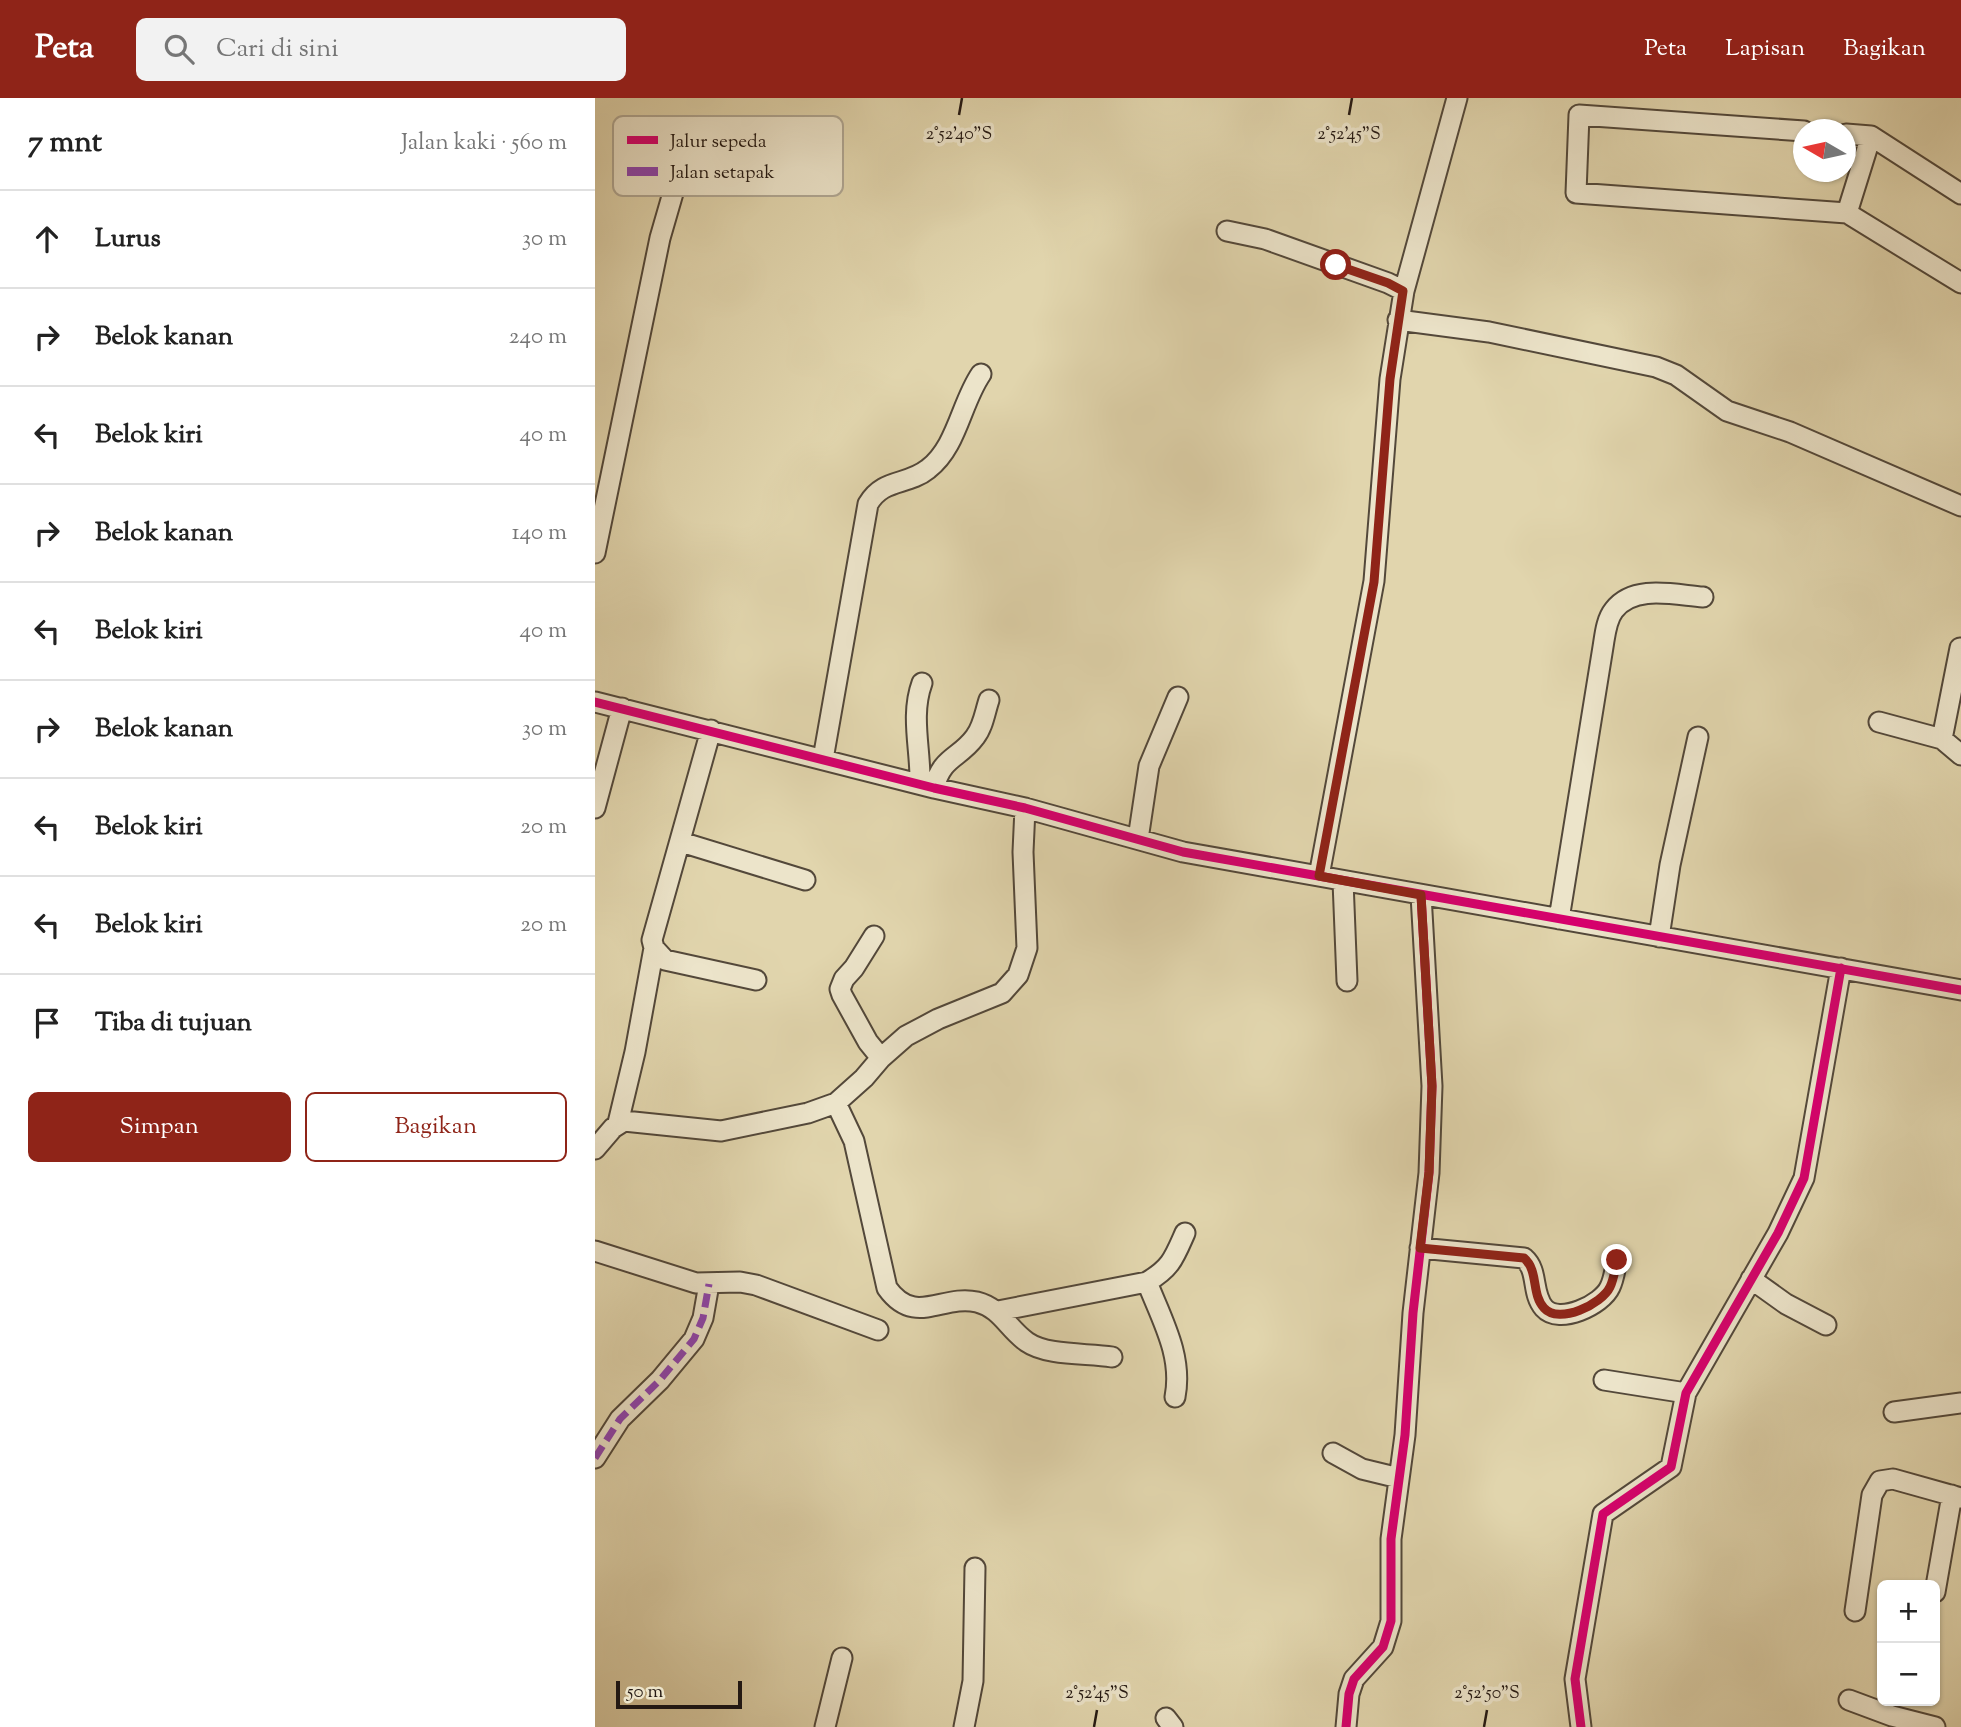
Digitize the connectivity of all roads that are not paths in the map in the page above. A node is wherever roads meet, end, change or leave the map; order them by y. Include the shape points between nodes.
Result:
1 (1457, 98) edge
2 (1793, 130) edge
3 (1856, 135) edge
4 (1871, 136) junction
5 (1961, 194) edge
6 (672, 196) edge
7 (1847, 213) junction
8 (1227, 231) dead end
9 (1961, 283) edge
10 (1403, 291) junction
11 (1398, 320) junction
12 (982, 374) dead end
13 (1961, 506) edge
14 (595, 553) edge
15 (1703, 597) dead end
16 (1961, 648) edge
17 (922, 683) dead end
18 (1178, 697) dead end
19 (989, 700) dead end
20 (595, 702) edge
21 (622, 708) junction
22 (1879, 722) dead end
23 (711, 730) junction
24 (1698, 737) dead end
25 (1942, 740) junction
26 (1961, 755) edge
27 (823, 759) junction
28 (927, 786) junction
29 (595, 808) edge
30 (1025, 808) junction
31 (1138, 839) junction
32 (681, 842) junction
33 (1319, 876) junction
34 (805, 880) dead end
35 (1343, 881) junction
36 (1421, 895) junction
37 (1559, 919) junction
38 (874, 936) dead end
39 (1659, 937) junction
40 (654, 948) junction
41 (1841, 968) junction
42 (756, 980) dead end
43 (1347, 981) dead end
44 (1961, 990) edge
45 (881, 1058) junction
46 (836, 1103) junction
47 (618, 1123) junction
48 (595, 1149) edge
49 (1185, 1233) dead end
50 (1420, 1248) junction
51 (595, 1251) edge
52 (1617, 1260) dead end
53 (1751, 1279) junction
54 (1147, 1282) junction
55 (709, 1284) junction
56 (998, 1311) junction
57 (1826, 1325) dead end
58 (878, 1330) dead end
59 (1112, 1357) dead end
60 (1604, 1380) dead end
61 (1686, 1392) junction
62 (1175, 1397) dead end
63 (1961, 1403) edge
64 (1894, 1412) dead end
65 (1333, 1453) dead end
66 (595, 1458) edge
67 (1399, 1478) junction
68 (1956, 1496) edge
69 (975, 1568) dead end
70 (1938, 1580) edge
71 (1854, 1611) dead end
72 (842, 1658) dead end
73 (1849, 1700) dead end
74 (825, 1727) edge
75 (964, 1727) edge
76 (1346, 1727) edge
77 (1581, 1727) edge
78 (1935, 1727) edge

1 - 10 street
2 - 7 street via 1579,116 1576,193
3 - 4 street
4 - 5 street
4 - 7 street
6 - 14 street
7 - 9 street
8 - 10 street via 1265,239
10 - 11 street
11 - 13 street via 1489,332 1657,367 1727,411 1790,432
11 - 33 street via 1374,582
12 - 27 street via 937,461 919,475 878,490 867,504
15 - 37 street via 1649,593 1630,597 1612,611 1602,647
16 - 25 street
17 - 28 street via 915,711
18 - 31 street via 1149,766
19 - 28 street via 976,736
20 - 21 street
21 - 23 street
21 - 29 street
22 - 25 street
23 - 27 street
23 - 32 street
24 - 39 street
25 - 26 street
27 - 28 street
28 - 30 street
30 - 31 street
30 - 45 street via 1027,948 1018,975 1002,993 906,1036
31 - 33 street via 1183,852
32 - 34 street
32 - 40 street via 653,931
33 - 35 street
35 - 36 street
35 - 43 street
36 - 37 street
36 - 50 street via 1432,1086
37 - 39 street
38 - 45 street via 841,989
39 - 41 street
40 - 42 street via 665,960
40 - 47 street
41 - 44 street
41 - 53 street via 1804,1178
45 - 46 street
46 - 47 street via 721,1131
46 - 56 street via 854,1141 887,1287 894,1297 916,1307 971,1301
47 - 48 street
49 - 54 street via 1165,1272
50 - 52 street via 1524,1258 1532,1268 1545,1309 1568,1314 1596,1303 1610,1288
50 - 67 street
51 - 55 street
53 - 57 street
53 - 61 street
54 - 56 street
54 - 62 street via 1178,1369
55 - 58 street via 756,1285
55 - 66 street via 694,1339 620,1419
56 - 59 street via 1025,1341 1038,1348
60 - 61 street
61 - 77 street via 1671,1467 1603,1514 1574,1679
63 - 64 street
65 - 67 street via 1362,1469
67 - 76 street via 1391,1539 1391,1621 1383,1647 1355,1679
68 - 70 street
68 - 71 street via 1893,1479 1880,1481 1872,1496
69 - 75 street via 973,1681
72 - 74 street
73 - 78 street

